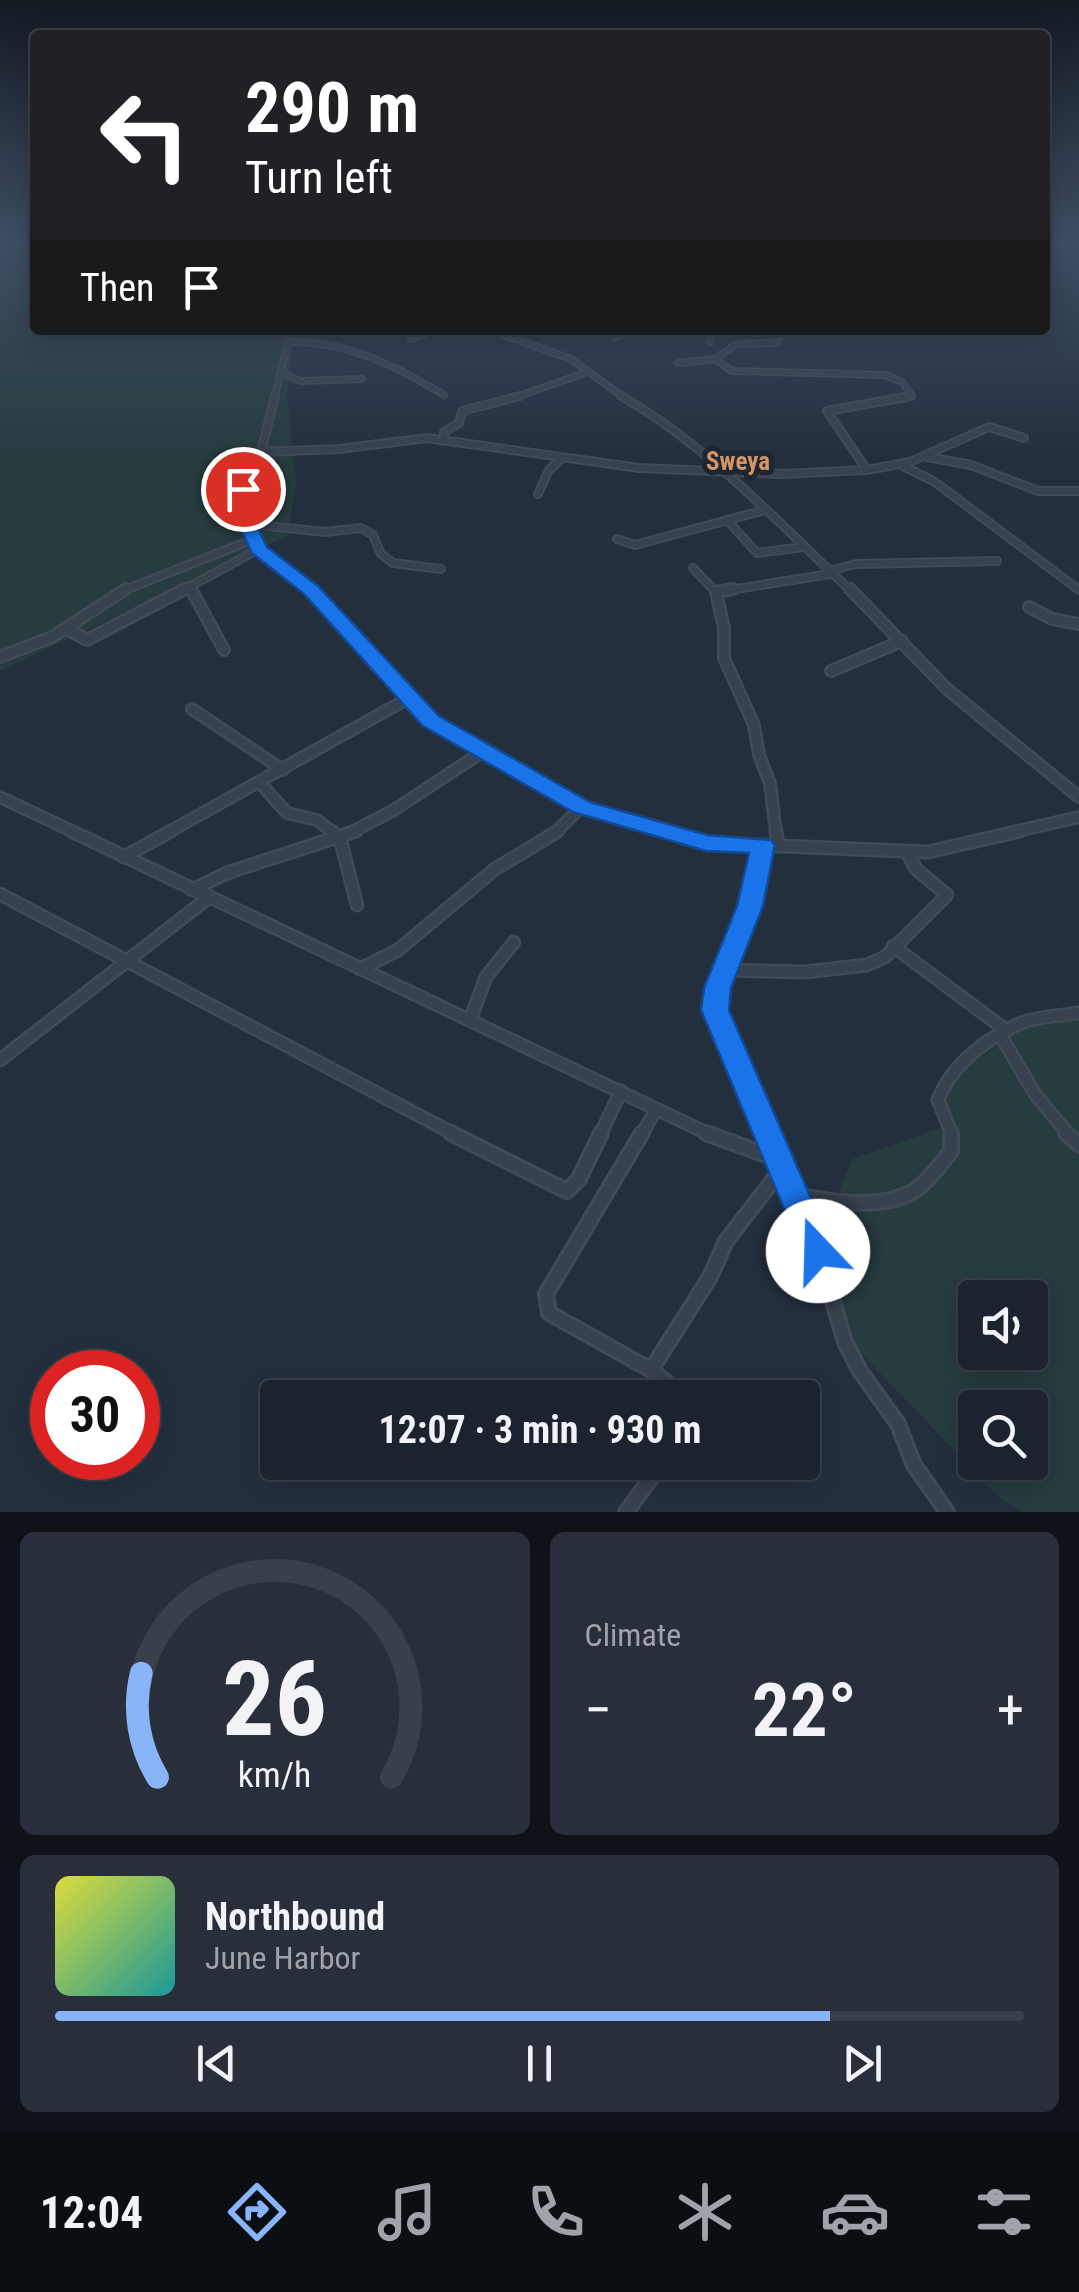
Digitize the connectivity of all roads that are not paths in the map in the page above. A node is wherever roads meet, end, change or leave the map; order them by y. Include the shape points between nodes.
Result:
1 (289, 335) edge
2 (423, 335) edge
3 (503, 335) edge
4 (621, 335) edge
5 (712, 335) edge
6 (780, 335) edge
7 (615, 338) dead end
8 (411, 339) dead end
9 (288, 342) junction
10 (710, 342) dead end
11 (716, 359) junction
12 (678, 363) dead end
13 (281, 372) junction
14 (588, 372) junction
15 (362, 379) dead end
16 (444, 395) dead end
17 (1024, 438) dead end
18 (444, 440) junction
19 (261, 452) junction
20 (927, 457) junction
21 (560, 459) junction
22 (899, 464) junction
23 (867, 470) junction
24 (722, 472) junction
25 (1079, 491) edge
26 (538, 494) dead end
27 (764, 510) junction
28 (728, 520) junction
29 (250, 524) junction
30 (254, 538) junction
31 (617, 539) dead end
32 (804, 547) junction
33 (259, 550) junction
34 (997, 561) dead end
35 (693, 568) dead end
36 (441, 569) dead end
37 (829, 572) junction
38 (189, 586) junction
39 (1079, 590) edge
40 (716, 592) junction
41 (1029, 607) dead end
42 (1079, 624) edge
43 (65, 628) junction
44 (902, 641) junction
45 (224, 650) dead end
46 (0, 657) edge
47 (831, 671) dead end
48 (409, 698) junction
49 (192, 709) dead end
50 (482, 752) junction
51 (283, 770) junction
52 (1059, 782) junction
53 (260, 783) junction
54 (1079, 788) edge
55 (0, 797) edge
56 (1079, 797) edge
57 (582, 807) junction
58 (1079, 817) edge
59 (340, 838) junction
60 (763, 845) junction
61 (778, 845) junction
62 (906, 852) junction
63 (124, 857) junction
64 (192, 890) junction
65 (0, 894) edge
66 (208, 898) junction
67 (357, 905) dead end
68 (514, 942) dead end
69 (893, 946) junction
70 (130, 961) junction
71 (360, 969) junction
72 (726, 970) junction
73 (1079, 1013) edge
74 (470, 1020) junction
75 (1004, 1033) junction
76 (0, 1060) edge
77 (621, 1091) junction
78 (656, 1110) junction
79 (1079, 1145) edge
80 (780, 1164) junction
81 (795, 1195) junction
82 (651, 1370) junction
83 (663, 1380) edge
84 (650, 1480) edge
85 (626, 1512) edge
86 (948, 1512) edge

1 - 9 street
2 - 8 street
3 - 14 street
4 - 7 street
5 - 10 street
6 - 11 street via 777,343 736,344
9 - 13 street
9 - 16 street via 319,340 388,362
11 - 12 street
11 - 23 street via 732,372 900,380 912,396 826,411
13 - 15 street via 300,381
13 - 19 street
14 - 18 street via 462,411
14 - 24 street via 650,412
17 - 20 street via 988,427
18 - 19 street
18 - 21 street
19 - 29 street via 246,470 243,489
20 - 22 street
20 - 25 street via 972,465 1033,490
21 - 24 street
21 - 26 street
22 - 23 street
22 - 39 street via 946,489
23 - 24 street
24 - 27 street
27 - 28 street
27 - 32 street
28 - 31 street via 684,537 634,545
28 - 32 street via 755,555
29 - 30 street
29 - 36 street via 315,532 361,528 393,563
30 - 33 street
30 - 43 street via 101,600
32 - 37 street
33 - 38 street
33 - 48 street via 311,590
34 - 37 street via 856,564
35 - 40 street
37 - 40 street
37 - 44 street
38 - 43 street via 92,639
38 - 45 street
40 - 61 street via 724,658 754,725
41 - 42 street
43 - 46 street
44 - 47 street
44 - 52 street
48 - 50 street via 431,721
48 - 51 street
49 - 51 street
50 - 57 street
50 - 59 street
51 - 53 street
52 - 54 street
52 - 56 street
53 - 59 street via 286,813 317,820
53 - 63 street
55 - 63 street
57 - 60 street via 706,843
57 - 71 street via 563,830 493,870 404,949
58 - 62 street
59 - 64 street via 230,869
59 - 67 street
60 - 61 street
60 - 72 street
61 - 62 street
62 - 69 street via 918,874 946,895
63 - 64 street
64 - 66 street
65 - 70 street
66 - 70 street
66 - 71 street
68 - 74 street via 474,998
69 - 72 street via 865,965
69 - 75 street
70 - 76 street
70 - 77 street via 559,1190 579,1179
71 - 74 street
72 - 80 street via 715,1010
73 - 75 street via 1027,1021
74 - 77 street
75 - 79 street via 1036,1099
75 - 81 street via 943,1087 938,1100 952,1136 950,1152 915,1191 836,1204
77 - 78 street
78 - 80 street
78 - 82 street via 545,1305
80 - 81 street
80 - 82 street
81 - 86 street via 845,1342 898,1424 914,1466
82 - 83 street
84 - 85 street

